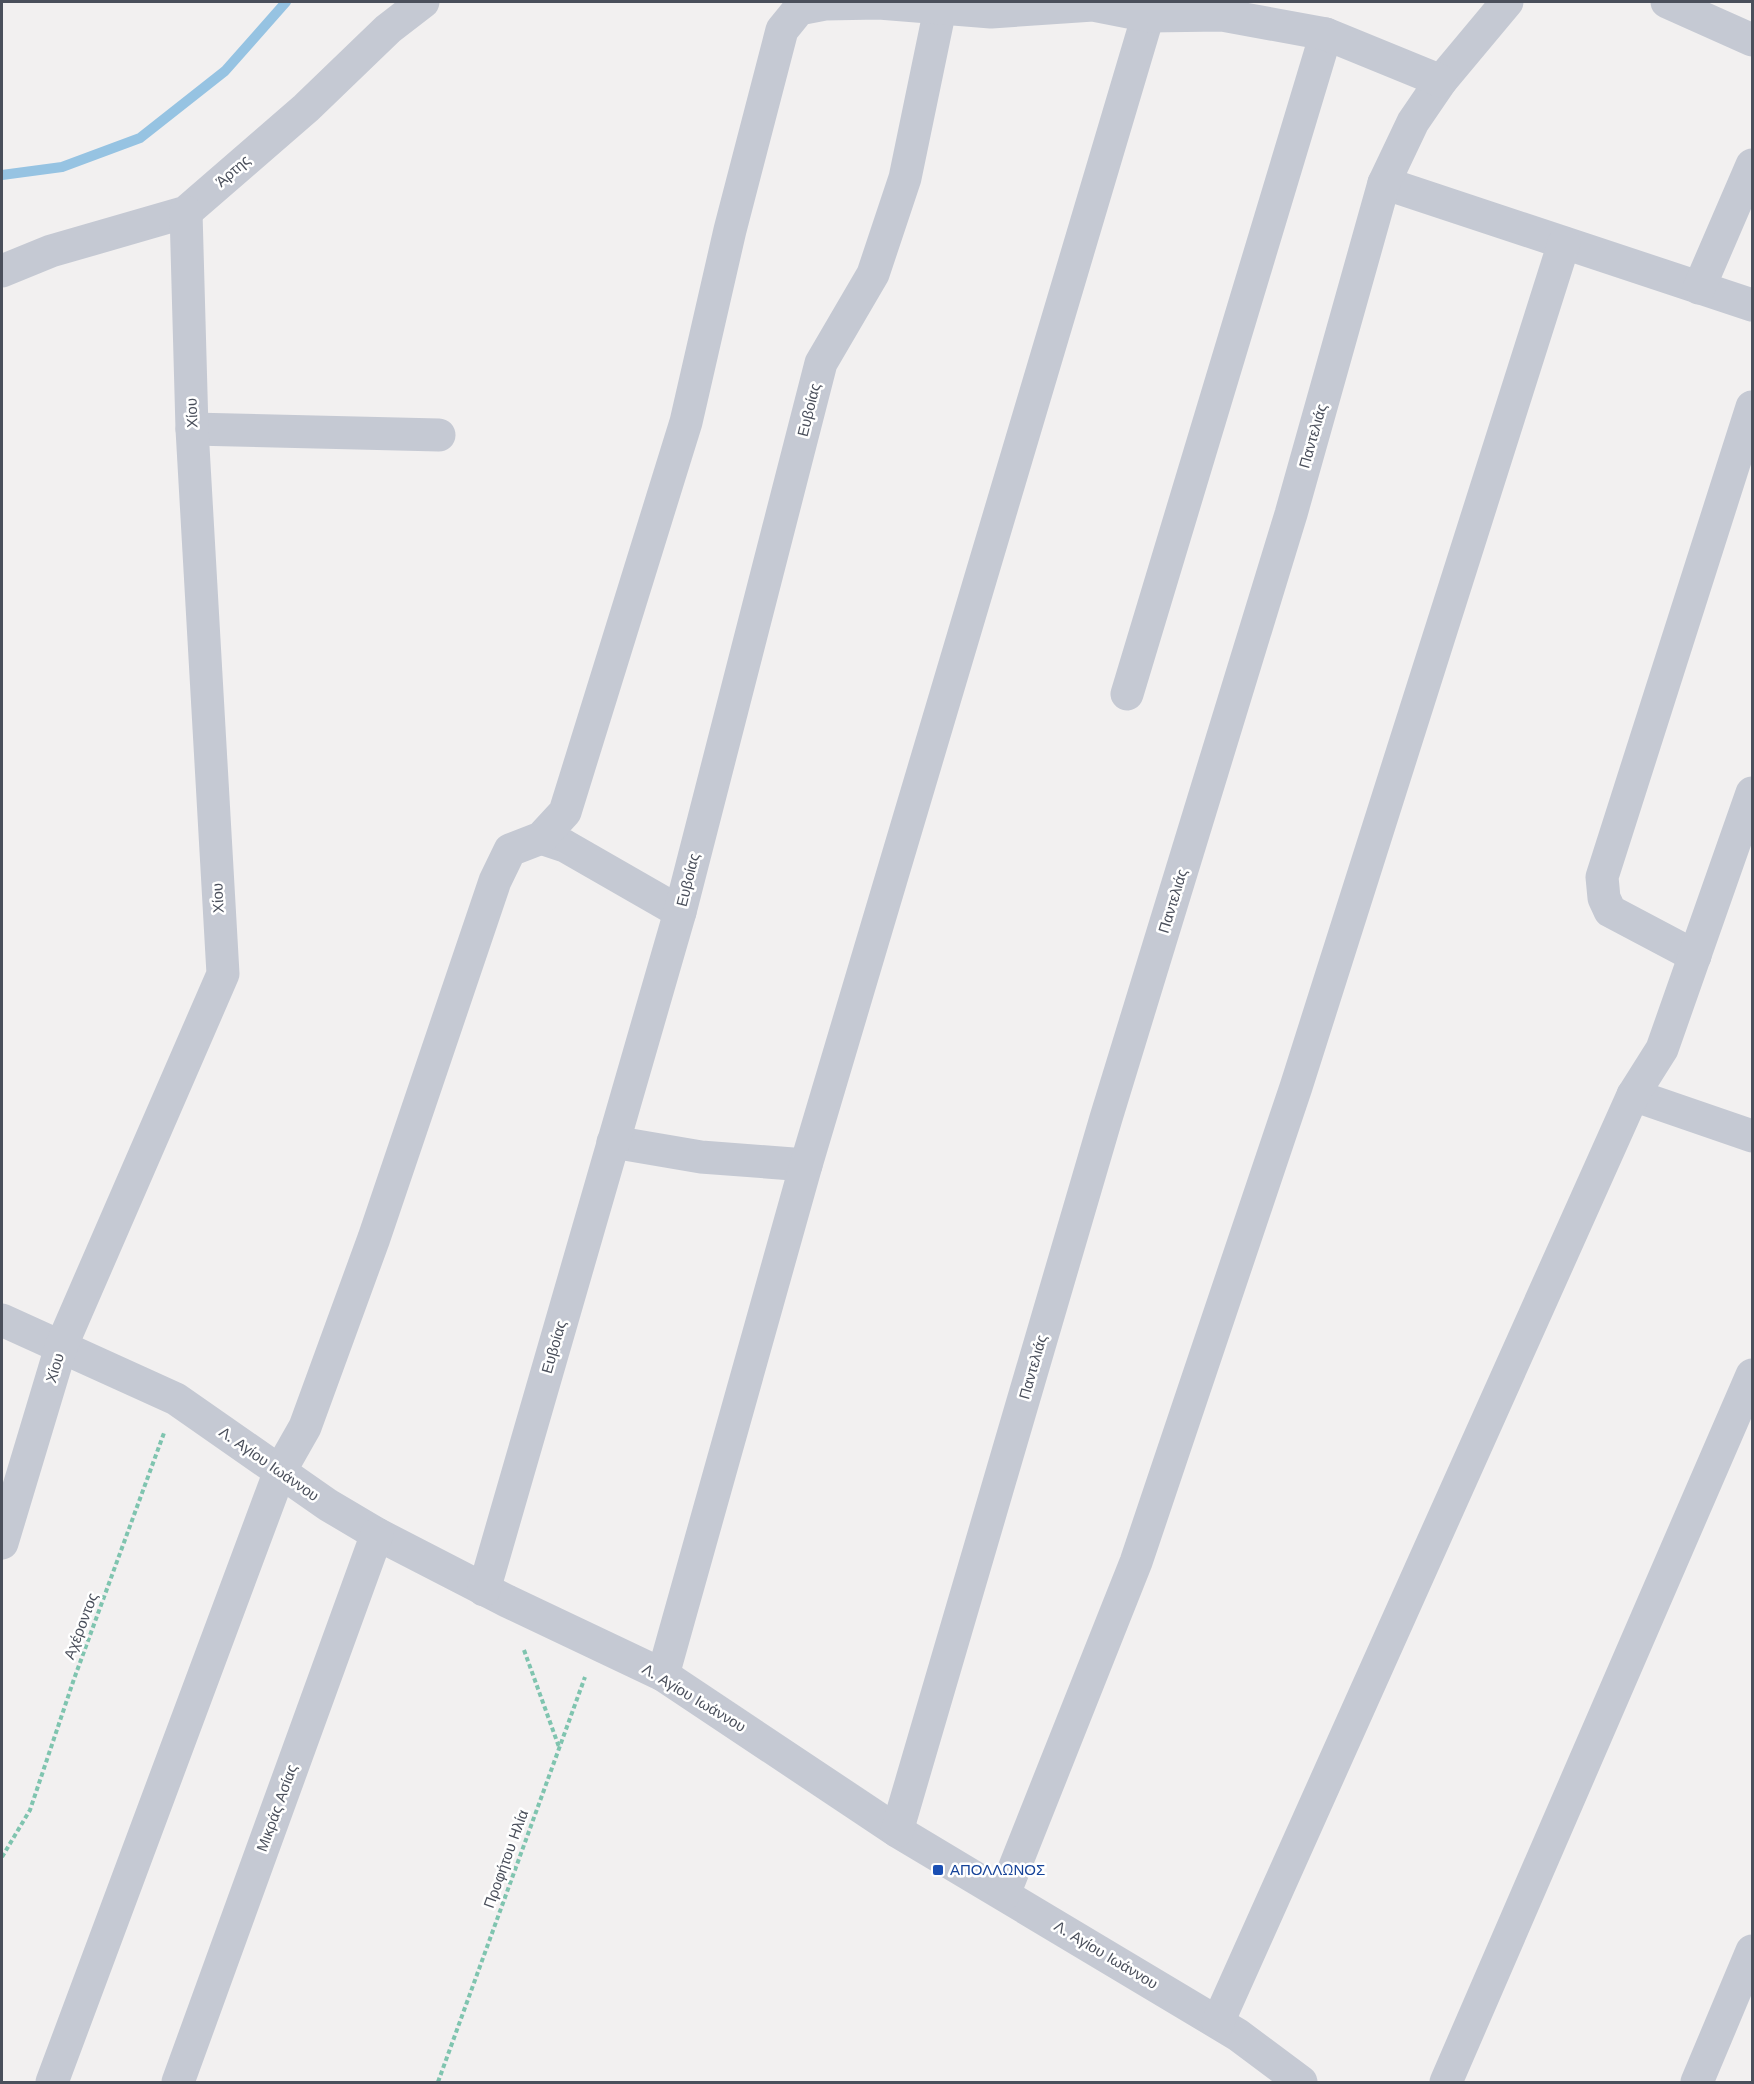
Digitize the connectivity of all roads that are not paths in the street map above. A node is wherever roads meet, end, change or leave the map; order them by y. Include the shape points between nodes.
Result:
1 (423, 2) edge
2 (1508, 2) edge
3 (1667, 2) edge
4 (1093, 3) edge
5 (940, 9) junction
6 (1150, 9) edge
7 (1326, 34) junction
8 (1752, 40) edge
9 (1441, 81) junction
10 (1752, 165) edge
11 (1384, 183) junction
12 (186, 212) junction
13 (1564, 243) junction
14 (2, 271) edge
15 (1698, 288) junction
16 (1752, 305) edge
17 (1752, 407) edge
18 (192, 429) junction
19 (439, 435) dead end
20 (1127, 694) dead end
21 (1752, 793) edge
22 (541, 838) junction
23 (680, 912) junction
24 (1695, 956) junction
25 (1633, 1095) junction
26 (1752, 1136) edge
27 (613, 1142) junction
28 (806, 1165) junction
29 (2, 1320) edge
30 (61, 1347) junction
31 (1752, 1375) edge
32 (280, 1471) junction
33 (377, 1534) junction
34 (2, 1543) edge
35 (495, 1596) junction
36 (663, 1675) junction
37 (897, 1831) junction
38 (1004, 1894) junction
39 (1752, 1951) edge
40 (1218, 2022) junction
41 (52, 2082) edge
42 (178, 2082) edge
43 (1301, 2082) edge
44 (1446, 2082) edge
45 (1698, 2082) edge

1 - 12 street, Άρτης via 388,29 306,108
2 - 9 street, Παντελιάς
3 - 8 street
4 - 5 street via 991,12
4 - 6 street
5 - 22 street via 879,3 825,4 799,9 782,30 686,422 564,812
5 - 23 street, Ευβοίας via 905,178 873,274 821,363
6 - 7 street via 1222,15
6 - 28 street
7 - 9 street
7 - 20 street
9 - 11 street, Παντελιάς via 1413,122
10 - 15 street
11 - 13 street
11 - 37 street, Παντελιάς via 1291,514 1106,1118
12 - 14 street, Άρτης via 51,251
12 - 18 street, Χίου
13 - 15 street
13 - 38 street via 1296,1087 1136,1562
15 - 16 street
17 - 24 street via 1602,877 1610,911
18 - 19 street
18 - 30 street, Χίου via 223,974
21 - 24 street
22 - 23 street via 565,846
22 - 32 street via 510,850 495,881 309,1416
23 - 27 street, Ευβοίας
24 - 25 street via 1662,1049
25 - 26 street
25 - 40 street
27 - 28 street via 701,1157
27 - 35 street, Ευβοίας
28 - 36 street
29 - 30 street, Λ. Αγίου Ιωάννου
30 - 32 street, Λ. Αγίου Ιωάννου via 176,1399
30 - 34 street, Χίου
31 - 44 street
32 - 33 street, Λ. Αγίου Ιωάννου via 328,1506
32 - 41 street
33 - 35 street, Λ. Αγίου Ιωάννου
33 - 42 street, Μικράς Ασίας
35 - 36 street, Λ. Αγίου Ιωάννου
36 - 37 street, Λ. Αγίου Ιωάννου
37 - 38 street, Λ. Αγίου Ιωάννου
38 - 40 street, Λ. Αγίου Ιωάννου
39 - 45 street
40 - 43 street, Λ. Αγίου Ιωάννου

